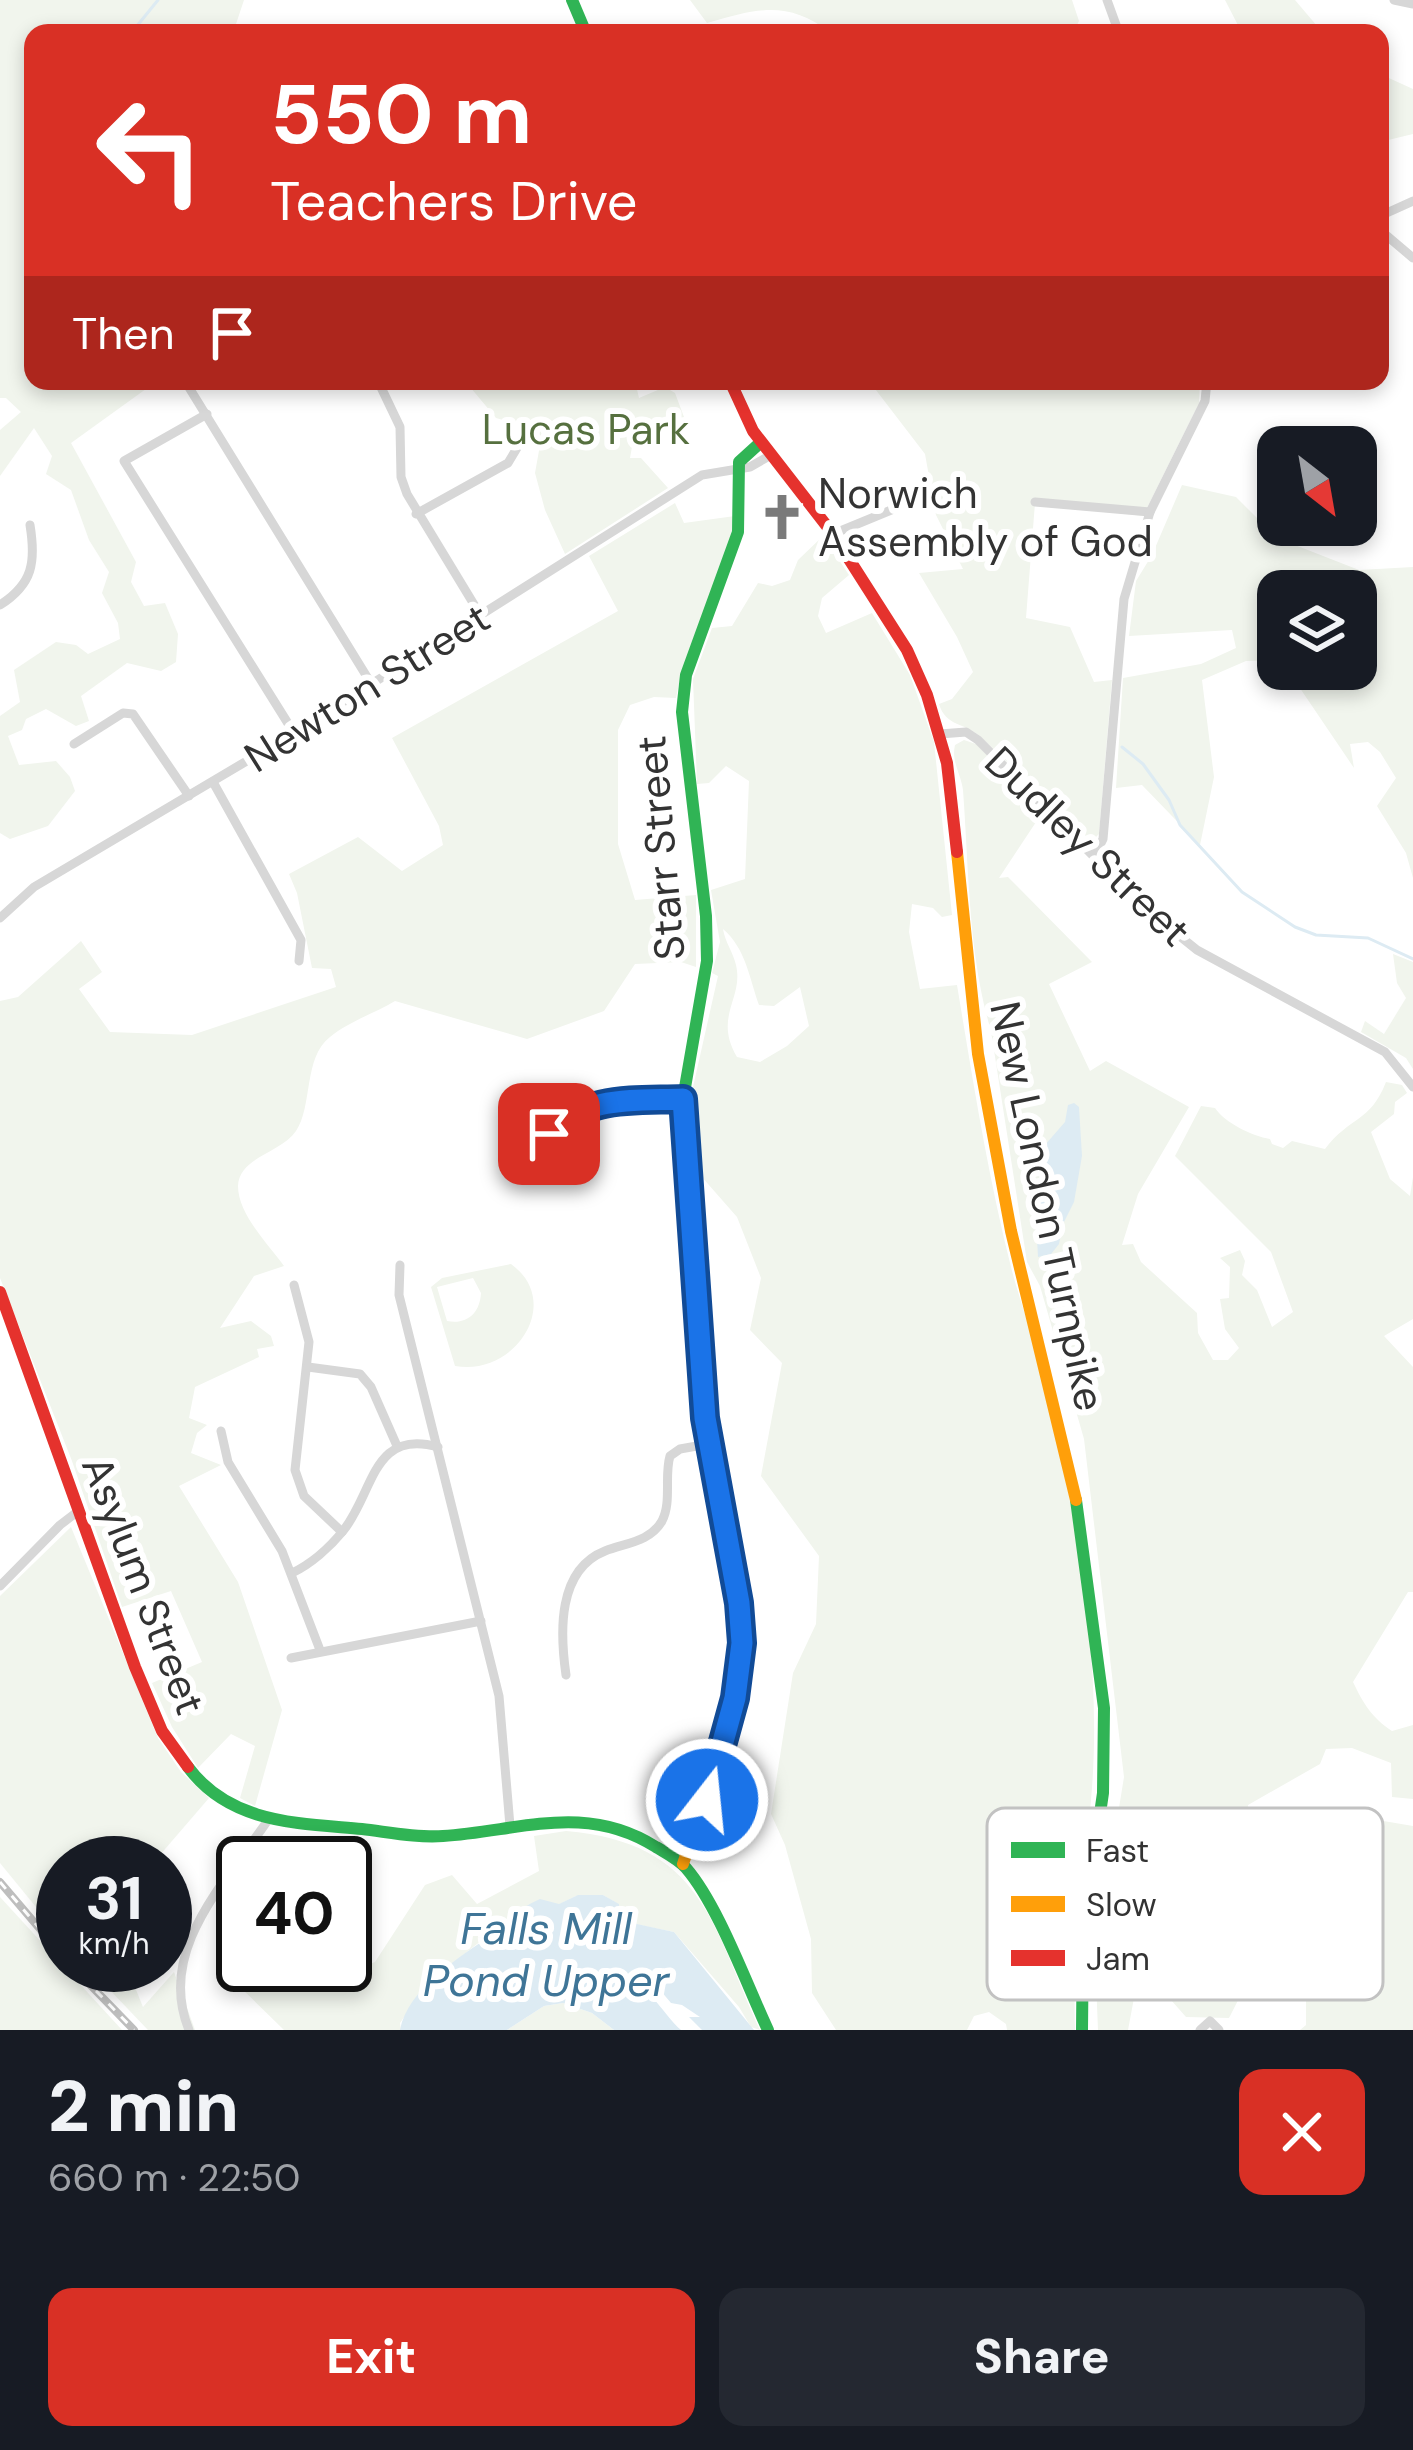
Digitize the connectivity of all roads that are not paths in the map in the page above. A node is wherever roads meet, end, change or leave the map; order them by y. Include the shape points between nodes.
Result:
1 (1394, 0) edge
2 (1413, 4) edge
3 (1389, 238) edge
4 (1413, 258) edge
5 (191, 390) edge
6 (382, 390) edge
7 (735, 390) edge
8 (1206, 390) edge
9 (207, 414) junction
10 (761, 442) junction
11 (517, 448) dead end
12 (771, 455) junction
13 (738, 468) junction
14 (1035, 502) dead end
15 (896, 508) dead end
16 (1150, 512) junction
17 (416, 514) junction
18 (31, 525) dead end
19 (833, 534) junction
20 (0, 605) edge
21 (481, 616) junction
22 (373, 685) junction
23 (294, 734) junction
24 (940, 734) junction
25 (74, 743) dead end
26 (213, 782) junction
27 (189, 796) junction
28 (1096, 855) junction
29 (0, 918) edge
30 (299, 961) dead end
31 (1413, 1087) edge
32 (683, 1099) junction
33 (536, 1160) dead end
34 (400, 1265) dead end
35 (294, 1285) dead end
36 (0, 1292) edge
37 (308, 1366) junction
38 (220, 1431) dead end
39 (708, 1444) junction
40 (397, 1446) junction
41 (438, 1447) junction
42 (77, 1512) junction
43 (342, 1532) junction
44 (292, 1573) junction
45 (0, 1586) edge
46 (481, 1621) junction
47 (320, 1651) junction
48 (290, 1658) dead end
49 (566, 1675) dead end
50 (1101, 1808) edge
51 (268, 1820) junction
52 (509, 1826) junction
53 (682, 1864) junction
54 (1082, 2000) edge
55 (189, 2030) edge
56 (768, 2030) edge
57 (1082, 2030) edge
58 (1200, 2030) edge
59 (1219, 2030) edge

1 - 2 street
3 - 4 street
5 - 9 street
6 - 17 street via 400,428 401,477
7 - 10 street, New London Turnpike
8 - 16 street
9 - 22 street
9 - 23 street via 124,461
10 - 12 street, New London Turnpike
10 - 13 street
11 - 17 street via 508,464
12 - 13 street
12 - 19 street, New London Turnpike
13 - 21 street, Newton Street via 701,475
13 - 32 street, Starr Street via 735,545 686,675 682,712 707,961
14 - 16 street
15 - 19 street
16 - 28 street via 1124,599
17 - 21 street
18 - 20 street via 32,572
19 - 24 street, New London Turnpike via 907,650
21 - 22 street, Newton Street
22 - 23 street, Newton Street
23 - 26 street, Newton Street
24 - 28 street, Dudley Street via 966,732 978,740
24 - 50 street, New London Turnpike via 977,1054 1074,1482 1104,1708
25 - 27 street via 133,714
26 - 27 street, Newton Street
26 - 30 street via 301,940
27 - 29 street, Newton Street via 34,886
28 - 31 street, Dudley Street via 1197,950 1374,1045
32 - 33 street via 582,1108 553,1130
32 - 39 street, Starr Street
34 - 41 street via 399,1295
35 - 37 street
36 - 42 street, Asylum Street
37 - 40 street via 360,1374
37 - 43 street via 297,1484
38 - 44 street via 228,1462
39 - 49 street via 670,1456 664,1514 654,1530 578,1570 561,1639
39 - 53 street, Starr Street via 742,1643 725,1736
40 - 41 street
40 - 43 street via 383,1456
41 - 46 street
42 - 45 street
42 - 51 street, Asylum Street via 178,1757 225,1801
43 - 44 street
44 - 47 street
46 - 47 street
46 - 52 street via 500,1696
47 - 48 street
51 - 52 street, Asylum Street via 439,1837
51 - 55 street via 191,1933 181,1960
52 - 53 street, Asylum Street via 602,1823
53 - 56 street, Asylum Street via 720,1923
54 - 57 street, New London Turnpike
58 - 59 street via 1210,2021

